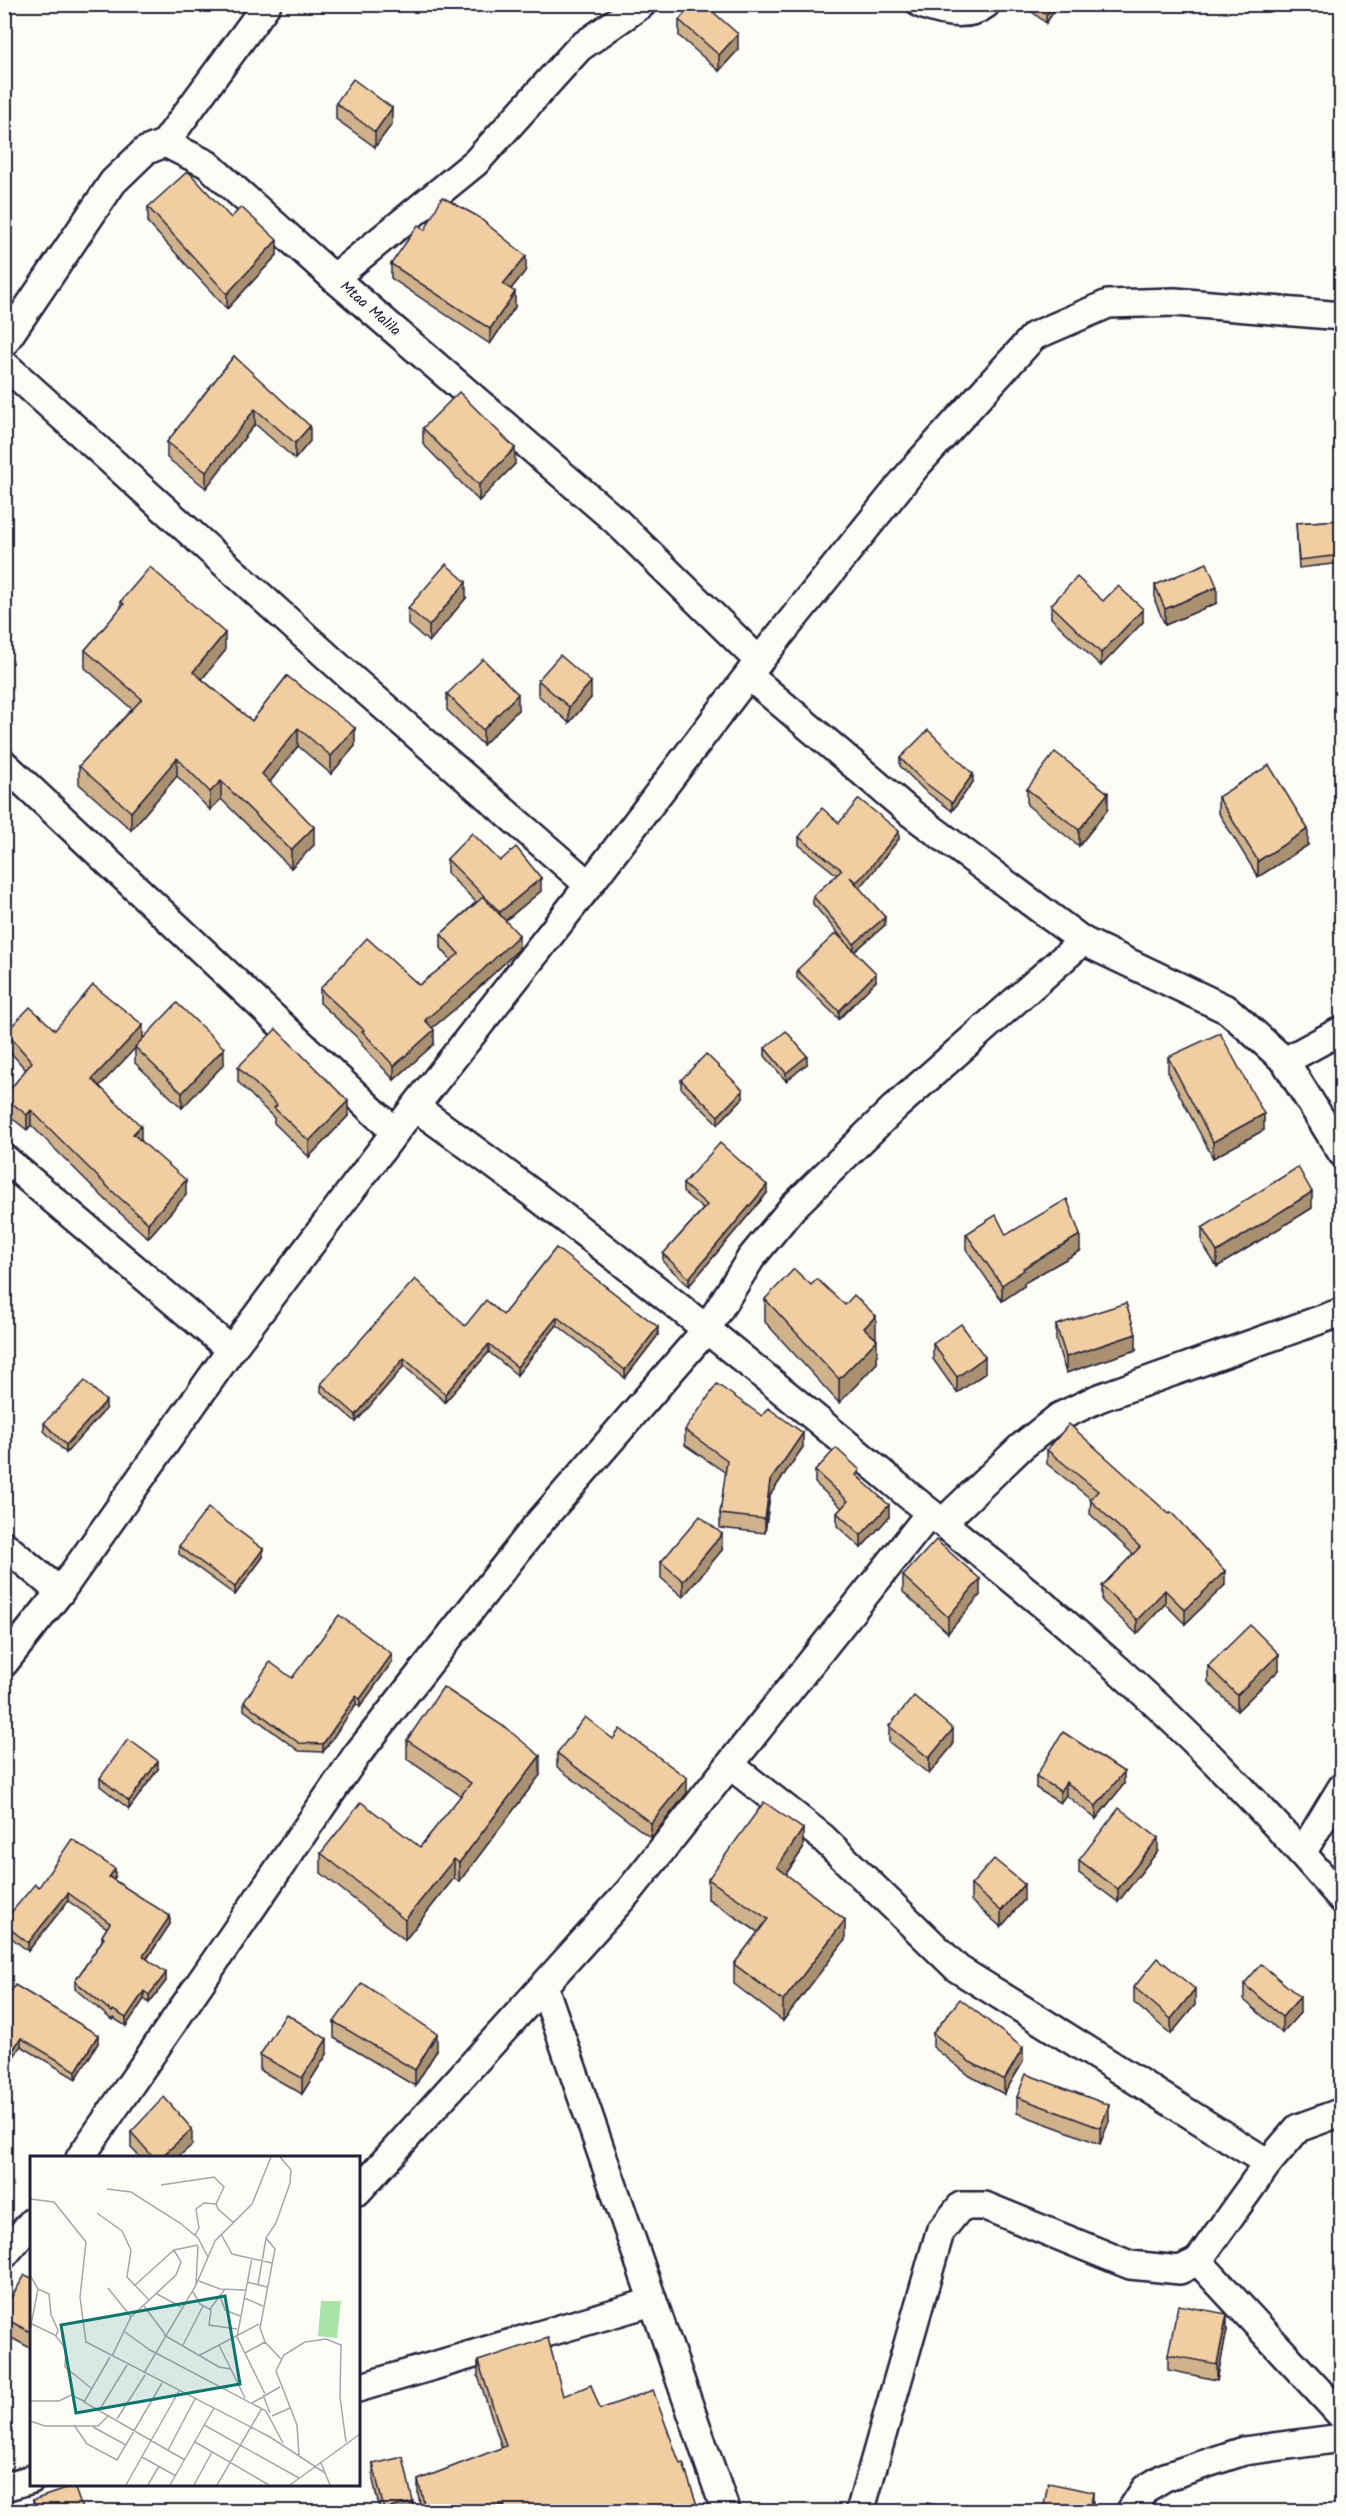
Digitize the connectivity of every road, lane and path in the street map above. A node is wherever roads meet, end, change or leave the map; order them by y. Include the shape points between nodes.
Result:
1 (267, 4) edge
2 (642, 4) edge
3 (921, 4) edge
4 (986, 4) edge
5 (165, 143) junction
6 (334, 278) junction
7 (1341, 315) edge
8 (4, 343) edge
9 (4, 364) edge
10 (754, 669) junction
11 (4, 764) edge
12 (589, 885) junction
13 (1083, 941) junction
14 (1341, 1030) edge
15 (1285, 1061) junction
16 (415, 1107) junction
17 (395, 1132) junction
18 (1341, 1153) edge
19 (4, 1158) edge
20 (1341, 1312) edge
21 (706, 1330) junction
22 (231, 1350) junction
23 (936, 1517) junction
24 (4, 1545) edge
25 (60, 1592) junction
26 (4, 1663) edge
27 (730, 1765) junction
28 (1341, 1787) edge
29 (1302, 1853) junction
30 (1341, 1899) edge
31 (544, 1987) junction
32 (1341, 2112) edge
33 (81, 2156) edge
34 (1268, 2163) junction
35 (360, 2189) edge
36 (30, 2224) edge
37 (4, 2255) edge
38 (1198, 2261) junction
39 (652, 2302) junction
40 (360, 2387) edge
41 (1341, 2416) edge
42 (1341, 2438) edge
43 (30, 2480) edge
44 (4, 2487) edge
45 (726, 2511) edge
46 (860, 2511) edge
47 (1130, 2511) edge

1 - 5 street
2 - 6 street via 579,48 476,162
3 - 4 street via 940,11 976,11
5 - 6 street, Mtaa Malila via 207,164
5 - 8 street via 145,151 114,182
6 - 10 street, Mtaa Malila via 616,521
7 - 10 street via 1174,302 1108,304 1034,336 916,466
9 - 12 street via 349,676
10 - 12 street
10 - 13 street, Mtaa Malila via 912,814
11 - 17 street
12 - 16 street
13 - 15 street, Mtaa Malila via 1228,1010
13 - 21 street via 894,1108 793,1207 751,1258
14 - 15 street
15 - 18 street, Mtaa Malila
16 - 17 street
16 - 21 street via 529,1188
17 - 22 street
19 - 22 street
20 - 23 street via 1099,1398 1059,1417
21 - 23 street
21 - 33 street via 538,1524 356,1756
22 - 25 street
23 - 27 street
23 - 29 street via 1145,1694
24 - 25 street
25 - 26 street
27 - 31 street via 630,1890
27 - 34 street via 822,1837 958,1969
28 - 29 street
29 - 30 street
31 - 35 street
31 - 39 street
32 - 34 street via 1298,2128
34 - 38 street
36 - 37 street
38 - 41 street
38 - 46 street via 1180,2270 1130,2265 986,2206 961,2206 940,2232
39 - 40 street
39 - 45 street
42 - 47 street via 1244,2451 1165,2477 1145,2489
43 - 44 street

